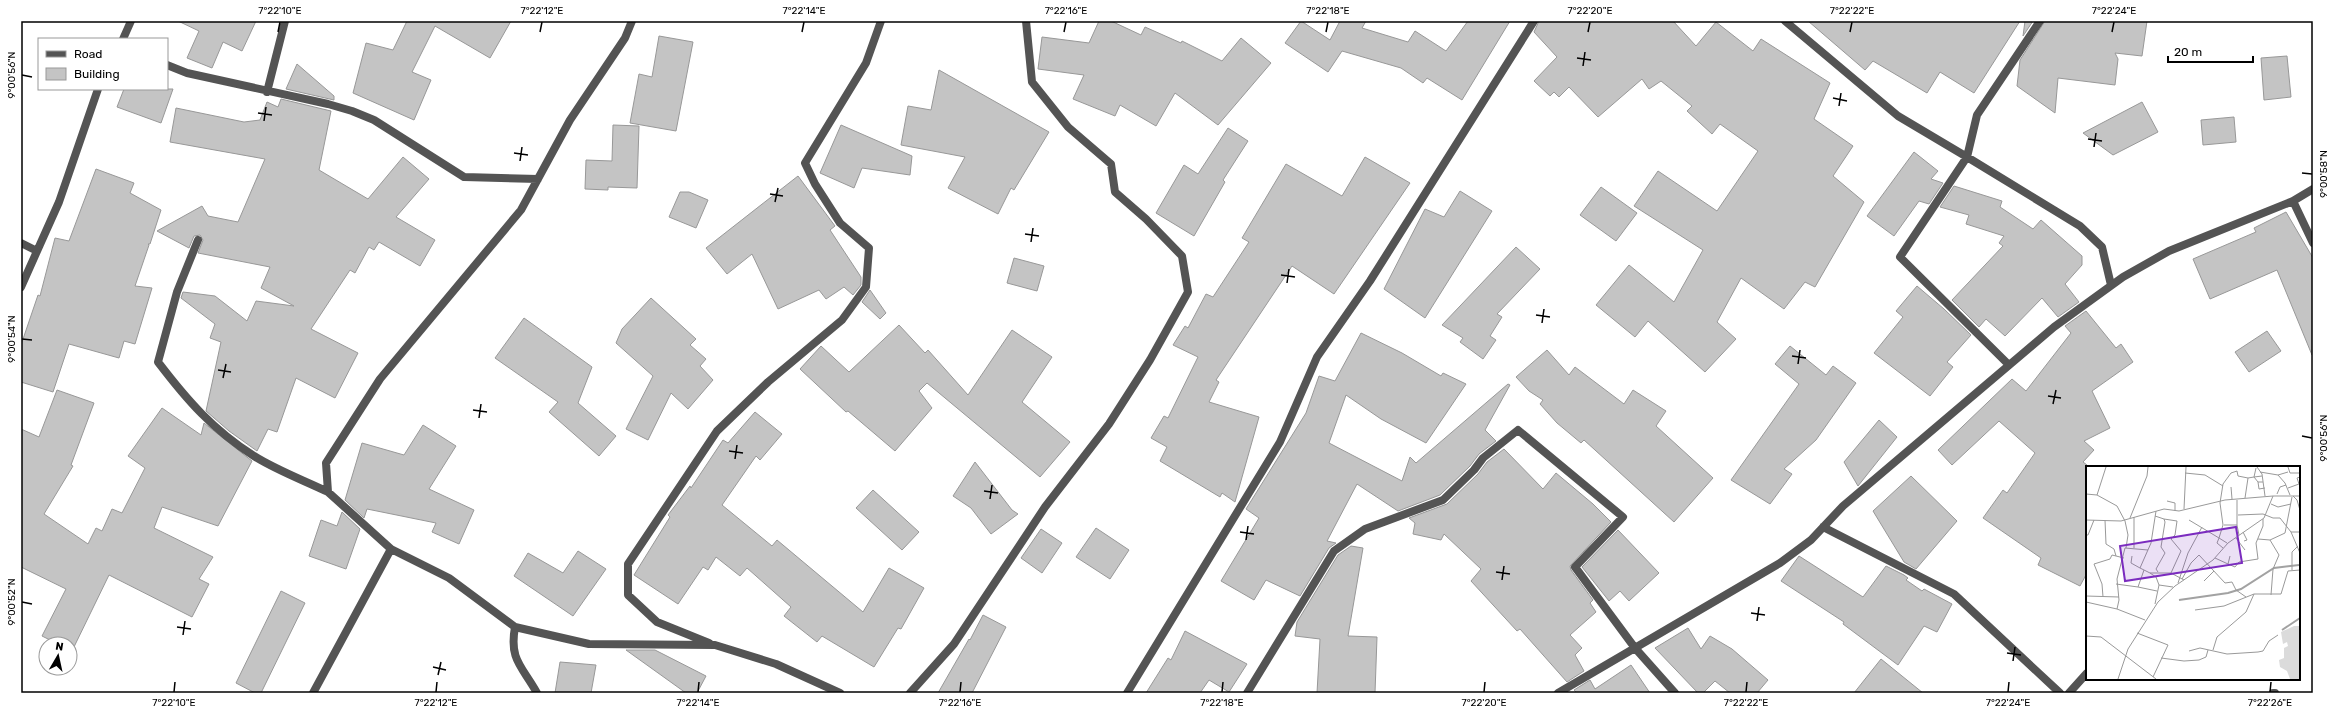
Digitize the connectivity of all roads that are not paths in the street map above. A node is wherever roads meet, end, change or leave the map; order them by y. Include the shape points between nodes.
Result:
1 (131, 21) edge
2 (285, 21) edge
3 (632, 21) edge
4 (881, 21) edge
5 (1026, 21) edge
6 (1534, 21) edge
7 (1785, 21) edge
8 (2040, 21) edge
9 (123, 38) edge
10 (168, 65) edge
11 (98, 90) edge
12 (267, 92) junction
13 (1967, 157) junction
14 (538, 178) junction
15 (2313, 189) edge
16 (2293, 201) junction
17 (198, 240) dead end
18 (21, 243) edge
19 (2313, 243) edge
20 (37, 251) junction
21 (2111, 285) junction
22 (21, 287) edge
23 (2010, 365) junction
24 (328, 492) junction
25 (1823, 527) junction
26 (391, 549) junction
27 (515, 627) junction
28 (715, 645) junction
29 (1635, 648) junction
30 (2086, 674) edge
31 (313, 693) edge
32 (537, 693) edge
33 (840, 693) edge
34 (910, 693) edge
35 (1127, 693) edge
36 (1246, 693) edge
37 (1558, 693) edge
38 (1675, 693) edge
39 (2060, 693) edge
40 (2069, 693) edge

1 - 9 street
2 - 12 street
3 - 14 street via 625,38 570,120
4 - 28 street via 866,63 805,164 840,223 869,248 866,287 842,320 768,382 717,431 628,564 628,595 657,622
5 - 34 street via 1032,82 1068,127 1111,164 1115,192 1182,256 1188,292 1150,360 1109,424 1045,507 954,644
6 - 35 street via 1370,281 1316,357 1280,442
7 - 13 street via 1898,116
8 - 13 street via 1977,115
10 - 12 street via 187,73
11 - 20 street via 59,202
12 - 14 street via 328,104 374,120 464,177
13 - 21 street via 2080,226 2102,246
13 - 23 street via 1900,257
14 - 24 street via 521,210 380,379 326,463
15 - 16 street
16 - 19 street
16 - 21 street via 2169,251
17 - 24 street via 177,292 158,362 188,402 219,431 254,456
18 - 20 street
20 - 22 street
21 - 23 street via 2054,327
23 - 25 street via 1843,506
24 - 26 street
25 - 29 street via 1811,540 1780,563
25 - 39 street via 1954,594
26 - 27 street via 449,578
26 - 31 street
27 - 28 street via 589,644
27 - 32 street via 512,643 516,661
28 - 33 street via 776,664
29 - 36 street via 1575,567 1623,517 1518,430 1482,458 1474,470 1443,500 1365,529 1334,551
29 - 37 street
29 - 38 street
30 - 40 street

